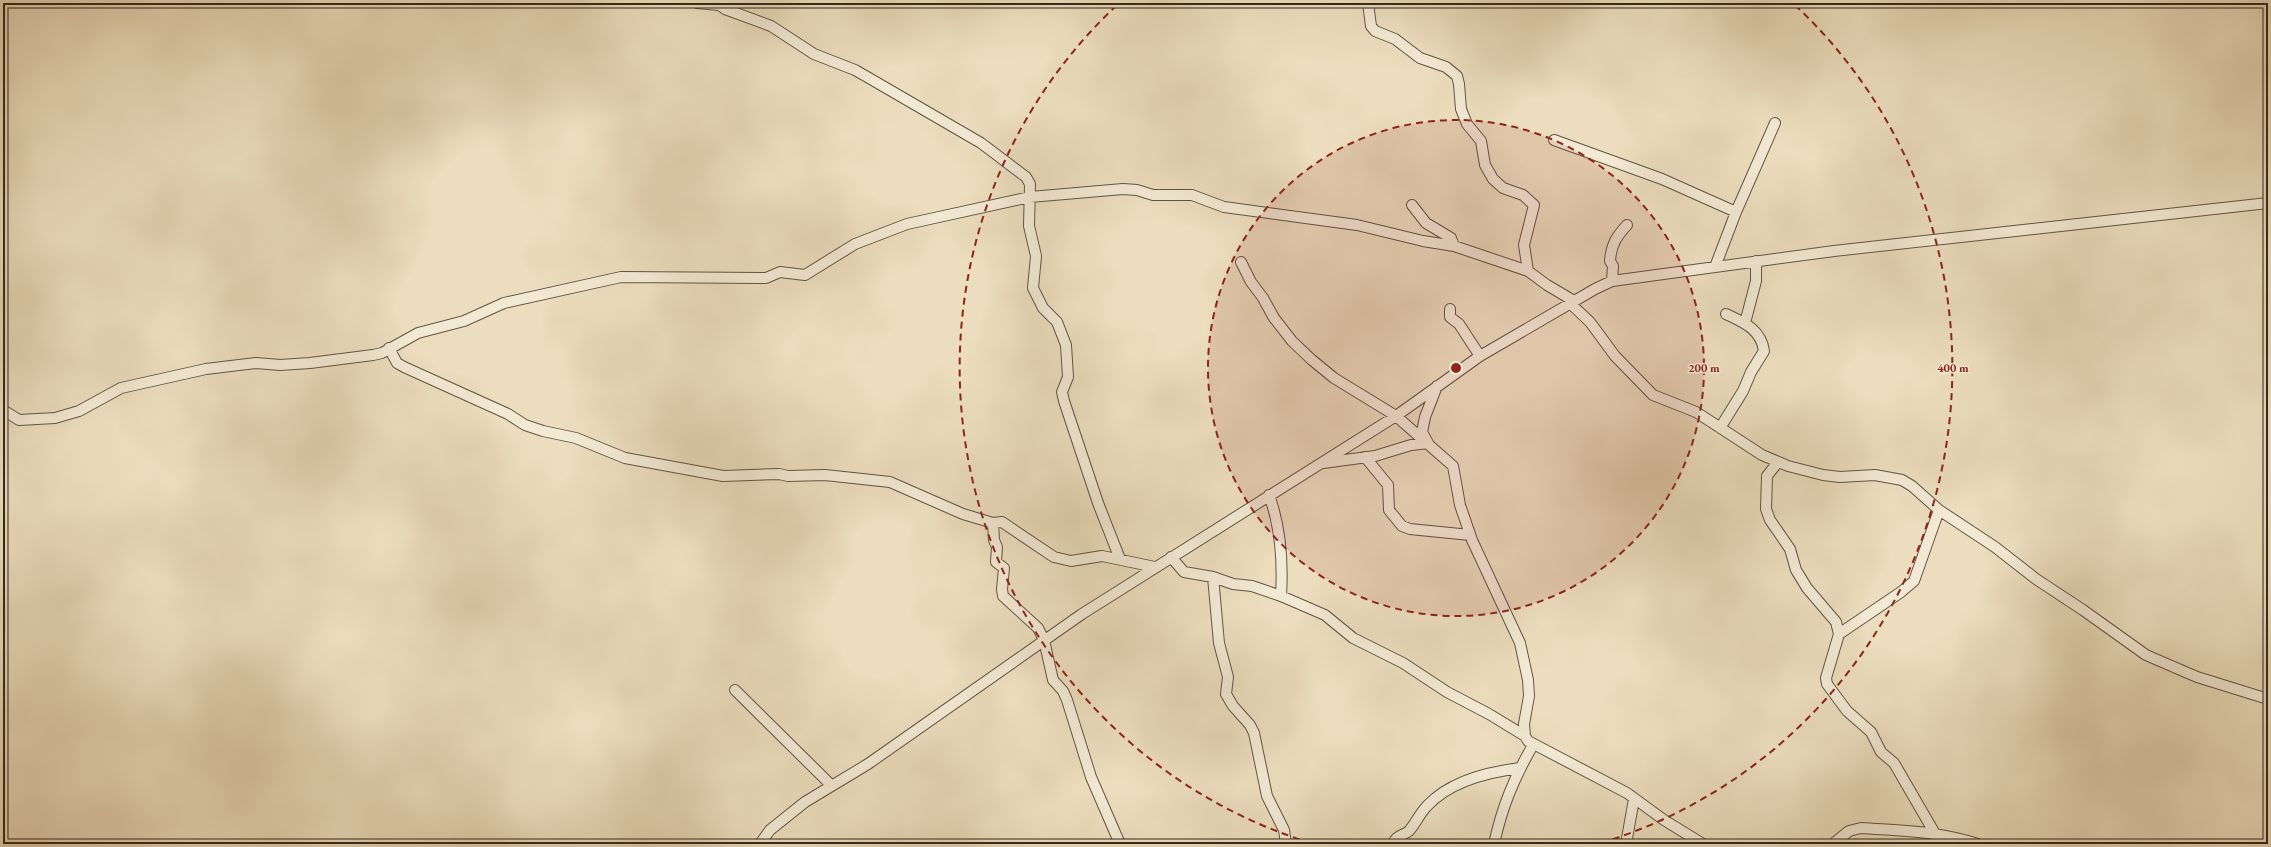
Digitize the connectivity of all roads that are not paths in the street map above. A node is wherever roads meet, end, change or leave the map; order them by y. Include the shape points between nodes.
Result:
1 (697, 3) edge
2 (1368, 3) edge
3 (718, 4) edge
4 (1776, 123) dead end
5 (1554, 140) dead end
6 (1030, 197) junction
7 (2268, 203) edge
8 (1412, 205) dead end
9 (1736, 212) junction
10 (1627, 225) dead end
11 (1454, 246) junction
12 (1756, 261) junction
13 (1241, 262) dead end
14 (1715, 267) junction
15 (1528, 270) junction
16 (1612, 281) junction
17 (1572, 302) junction
18 (1450, 308) dead end
19 (1726, 314) dead end
20 (1746, 323) junction
21 (389, 348) junction
22 (1480, 356) junction
23 (1437, 386) junction
24 (3, 410) edge
25 (1396, 416) junction
26 (1720, 428) junction
27 (1428, 443) junction
28 (1365, 458) junction
29 (1778, 462) junction
30 (1317, 464) junction
31 (1269, 495) junction
32 (1939, 510) junction
33 (993, 523) junction
34 (1470, 535) junction
35 (1171, 557) junction
36 (1120, 559) junction
37 (1155, 567) junction
38 (1213, 577) junction
39 (1280, 596) junction
40 (1839, 634) junction
41 (1044, 640) junction
42 (735, 690) dead end
43 (2268, 699) edge
44 (1525, 736) junction
45 (1533, 745) junction
46 (1520, 768) junction
47 (831, 785) junction
48 (1634, 799) junction
49 (1934, 832) junction
50 (760, 844) edge
51 (1120, 844) edge
52 (1286, 844) edge
53 (1393, 844) edge
54 (1494, 844) edge
55 (1626, 844) edge
56 (1703, 844) edge
57 (1833, 844) edge
58 (1978, 844) edge

1 - 3 street
2 - 15 street via 1371,26 1375,31 1395,39 1420,58 1446,67 1457,76 1460,84 1460,109 1467,124 1481,141 1485,165 1493,179 1503,188 1523,195 1534,205 1524,245
3 - 6 street via 771,26 814,54 855,70 981,143 1026,177 1030,184
4 - 9 street
5 - 9 street via 1662,179
6 - 11 street via 1107,189 1137,190 1166,196 1192,195 1224,207 1357,225
6 - 21 street via 907,224 855,244 805,275 780,272 766,278 621,277 504,303 464,321 418,333
6 - 36 street via 1029,226 1036,256 1033,288 1043,308 1057,322 1063,334 1068,377 1062,392 1064,401 1098,503
7 - 12 street
8 - 11 street via 1426,222 1451,238
9 - 14 street
10 - 16 street via 1614,239 1611,249
11 - 15 street
12 - 14 street
12 - 20 street via 1756,281
13 - 25 street via 1251,282 1292,341 1334,378
14 - 16 street
15 - 17 street
16 - 17 street
17 - 22 street
17 - 26 street via 1615,356 1648,391 1696,412
18 - 22 street via 1450,317 1459,324
19 - 20 street
20 - 26 street via 1757,333 1764,351 1750,372 1744,391
21 - 24 street via 373,355 310,363 256,364 206,369 121,388 79,411 55,418 19,420
21 - 33 street via 397,363 404,367 508,414 525,425 576,438 625,458 723,476 825,475 890,482 963,514
22 - 23 street
23 - 25 street
23 - 27 street via 1422,432
25 - 27 street
25 - 30 street
26 - 29 street via 1762,455
27 - 28 street
27 - 34 street via 1453,466 1460,505
28 - 30 street
28 - 34 street via 1388,485 1389,510 1402,526
29 - 32 street via 1823,475 1875,475 1902,480
29 - 40 street via 1767,476 1766,509 1770,520 1790,549 1796,570 1807,588 1836,622
30 - 31 street
31 - 35 street
31 - 39 street via 1281,566
32 - 40 street via 1914,581
32 - 43 street via 2146,655 2197,677
33 - 36 street via 1006,524 1054,558 1071,561 1096,555
33 - 41 street via 992,532 997,547 996,562 1004,568 1003,596 1034,623
34 - 44 street via 1520,643 1529,696 1524,724
35 - 37 street
35 - 38 street via 1184,572
36 - 37 street
37 - 41 street
38 - 39 street
38 - 52 street via 1219,643 1228,677 1226,694 1254,733 1267,796 1284,830
39 - 44 street via 1325,615 1354,638 1403,663 1447,692
40 - 49 street via 1826,678 1827,684 1847,711 1874,736 1881,752 1894,763
41 - 47 street via 868,764
41 - 51 street via 1053,680 1067,700 1091,778
42 - 47 street
44 - 45 street
45 - 46 street
45 - 48 street
46 - 53 street via 1502,770 1449,788 1427,806 1408,832 1397,837
46 - 54 street via 1501,811
47 - 50 street via 785,817 770,830
48 - 55 street
48 - 56 street
49 - 57 street via 1861,828 1849,831
49 - 58 street

